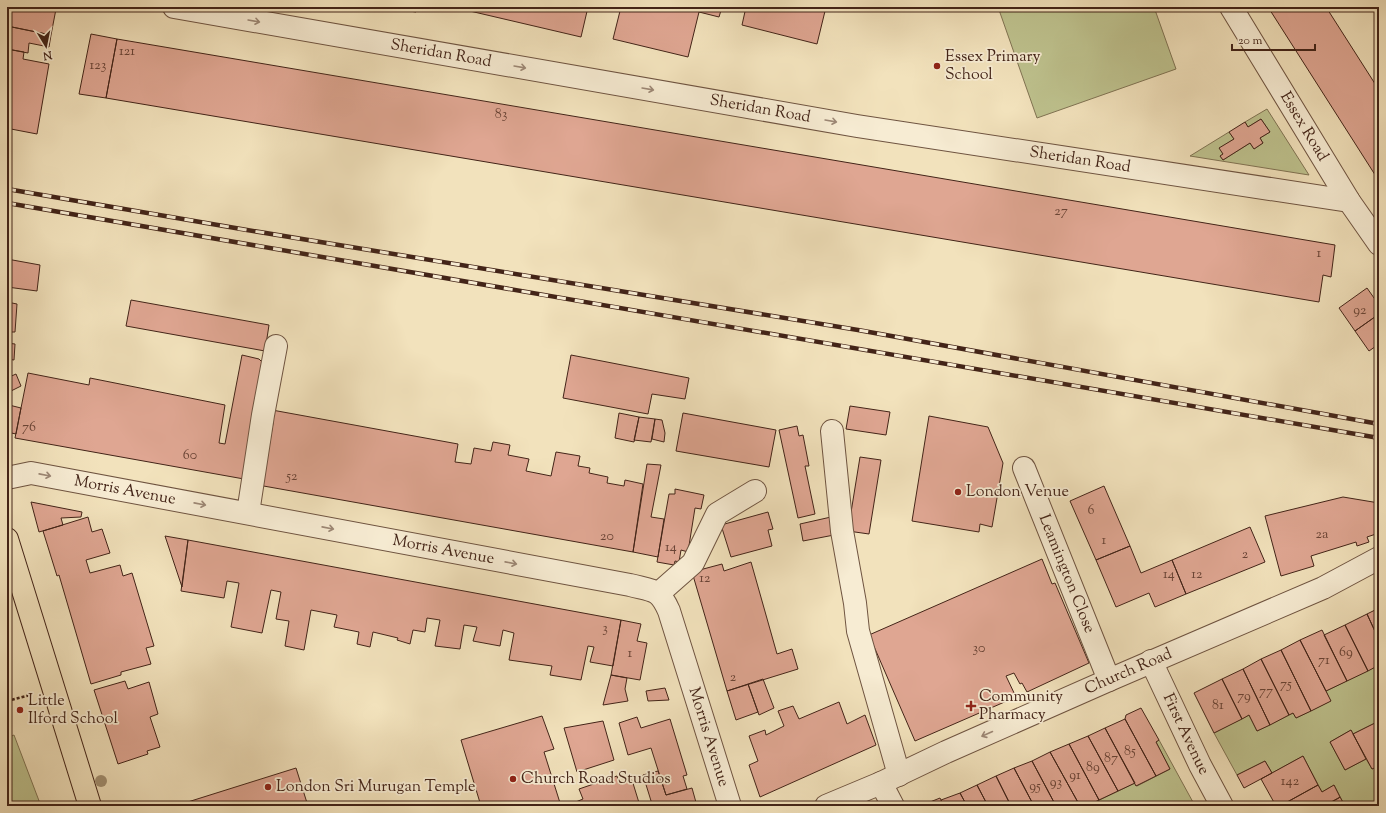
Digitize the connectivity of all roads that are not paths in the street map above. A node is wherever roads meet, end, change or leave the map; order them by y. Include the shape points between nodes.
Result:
1 (174, 7) edge
2 (1231, 7) edge
3 (1349, 201) junction
4 (1379, 244) edge
5 (276, 346) dead end
6 (832, 431) dead end
7 (1024, 468) dead end
8 (7, 478) edge
9 (755, 490) dead end
10 (248, 513) junction
11 (7, 539) edge
12 (1379, 558) edge
13 (1379, 574) edge
14 (1323, 588) junction
15 (659, 593) junction
16 (1151, 661) junction
17 (1109, 680) junction
18 (890, 779) junction
19 (90, 806) edge
20 (730, 806) edge
21 (826, 806) edge
22 (893, 806) edge
23 (1222, 806) edge

1 -> 3 street, Sheridan Road via 857,126
2 - 3 street, Essex Road
3 - 4 street, Essex Road
5 - 10 street
6 - 18 street via 842,531 858,631
7 - 17 street, Leamington Close
8 -> 10 street, Morris Avenue via 31,473
9 - 15 street via 717,514 693,563
10 -> 15 street, Morris Avenue via 630,585
11 - 19 main road
12 - 14 street, Church Road
13 - 14 street, Church Road
14 - 16 street, Church Road
15 - 20 street, Morris Avenue via 669,612
16 - 17 street, Church Road
16 - 23 street, First Avenue
17 -> 18 street, Church Road
18 - 21 street, Church Road
18 - 22 street

